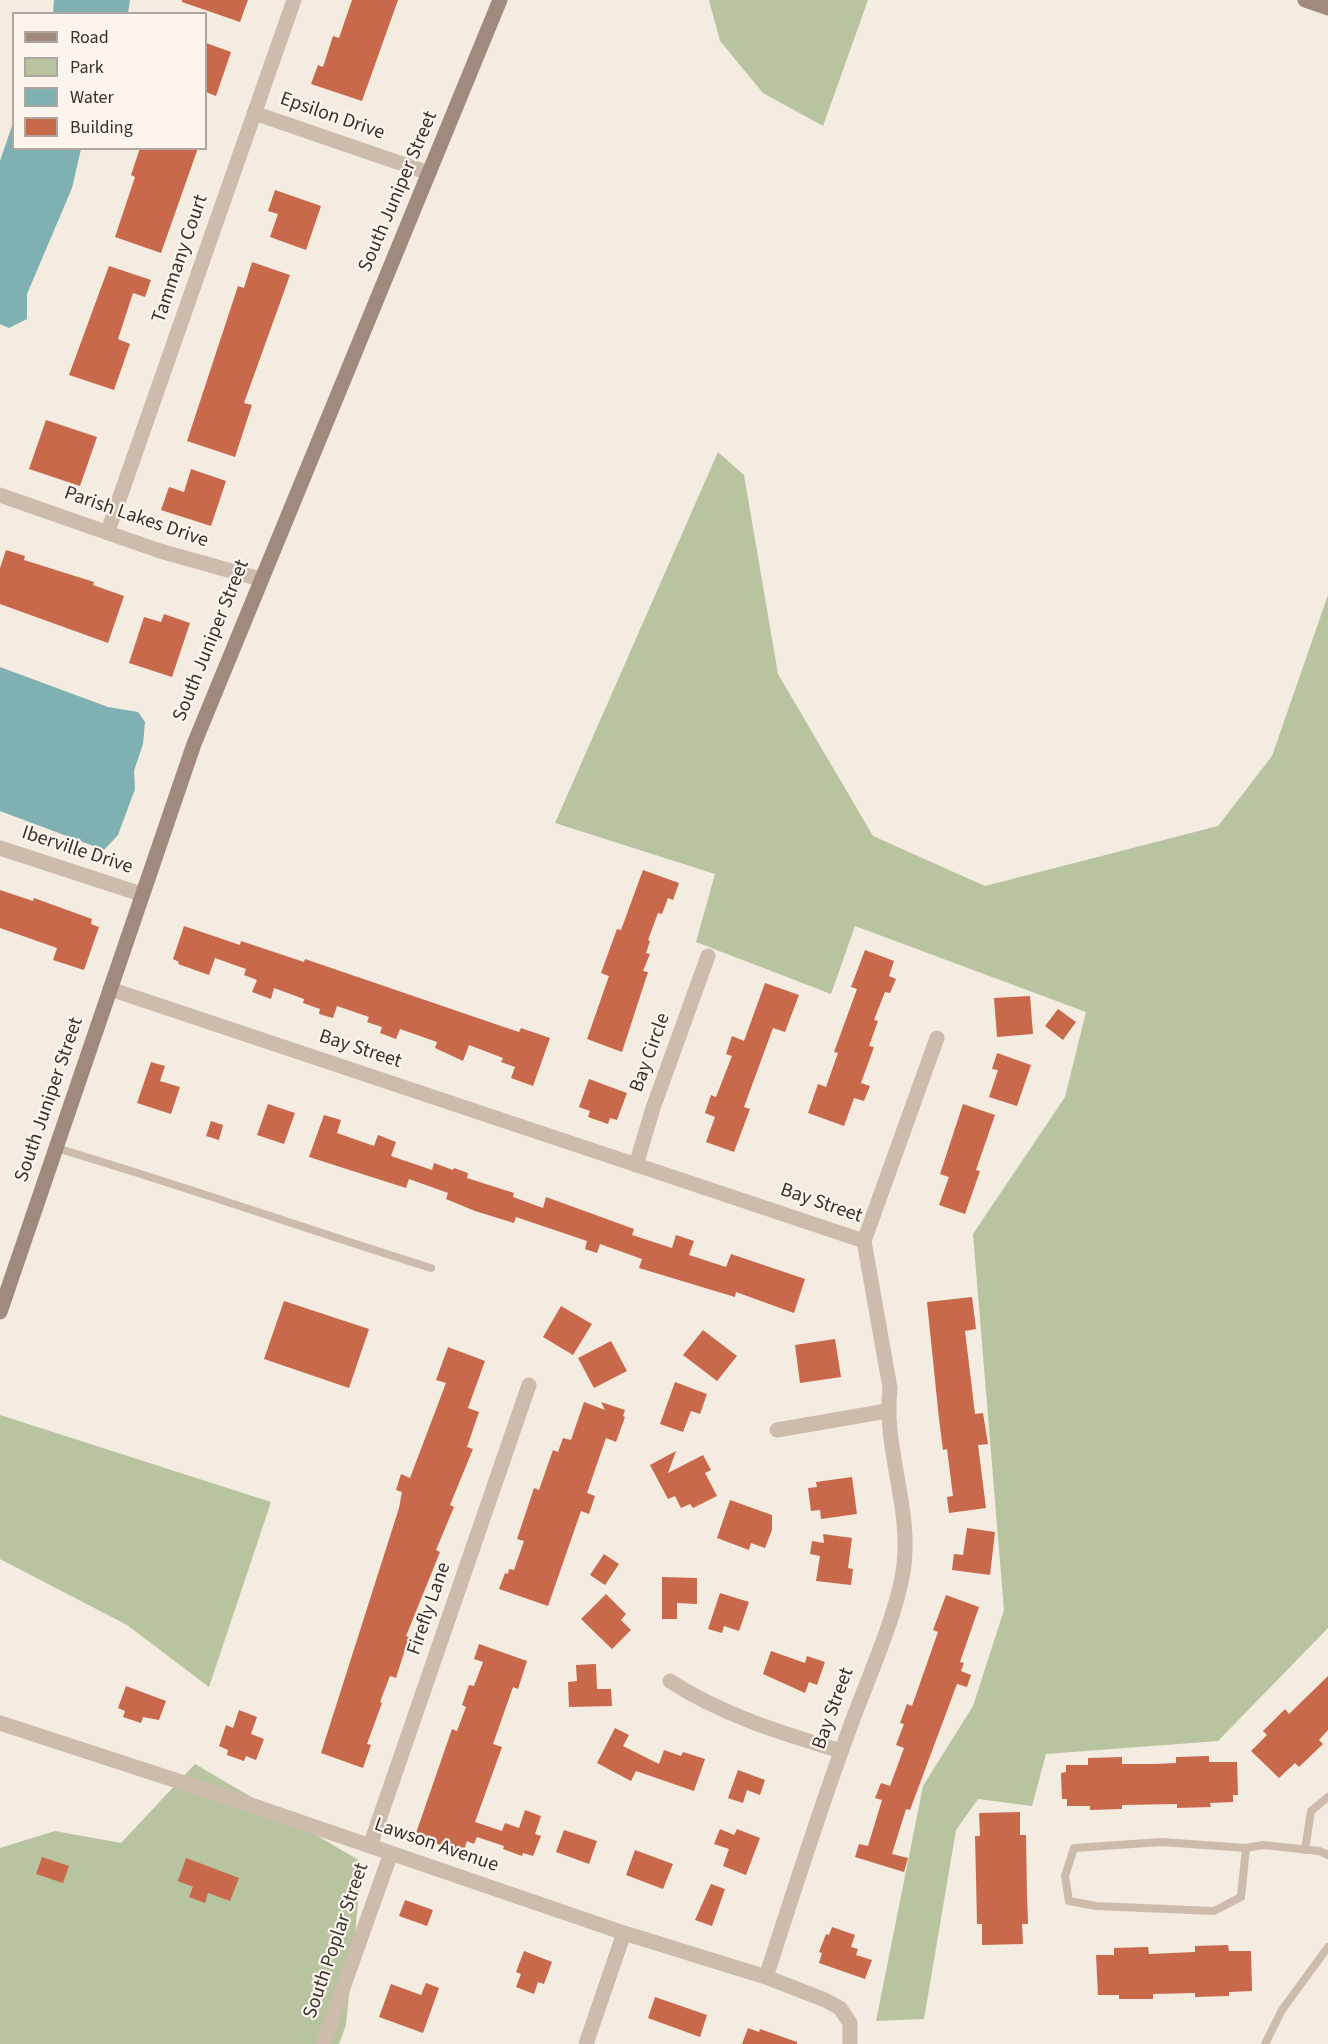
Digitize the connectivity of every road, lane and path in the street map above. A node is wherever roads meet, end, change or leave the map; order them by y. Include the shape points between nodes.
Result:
1 (294, 0) edge
2 (500, 0) edge
3 (1305, 0) edge
4 (1328, 8) edge
5 (254, 113) junction
6 (429, 173) junction
7 (0, 495) edge
8 (108, 531) junction
9 (260, 579) junction
10 (0, 848) edge
11 (141, 894) junction
12 (708, 956) dead end
13 (110, 988) junction
14 (937, 1038) dead end
15 (56, 1148) junction
16 (636, 1165) junction
17 (864, 1241) junction
18 (431, 1268) dead end
19 (0, 1312) edge
20 (529, 1385) dead end
21 (888, 1411) junction
22 (777, 1430) dead end
23 (670, 1682) dead end
24 (0, 1723) edge
25 (841, 1751) junction
26 (1328, 1797) edge
27 (370, 1846) junction
28 (1246, 1848) junction
29 (1305, 1850) junction
30 (391, 1853) junction
31 (1328, 1855) edge
32 (624, 1933) junction
33 (1328, 1947) edge
34 (766, 1977) junction
35 (324, 2044) edge
36 (586, 2044) edge
37 (850, 2044) edge
38 (1265, 2044) edge

1 - 5 street, Tammany Court
2 - 6 street, South Juniper Street
3 - 4 street
5 - 6 street, Epsilon Drive
5 - 8 street, Tammany Court
6 - 9 street, South Juniper Street
7 - 8 street, Parish Lakes Drive
8 - 9 street, Parish Lakes Drive via 160,551
9 - 11 street, South Juniper Street via 194,744
10 - 11 street, Iberville Drive
11 - 13 street, South Juniper Street
12 - 16 street, Bay Circle
13 - 15 street, South Juniper Street
13 - 16 street, Bay Street
14 - 17 street
15 - 18 lane
15 - 19 street, South Juniper Street
16 - 17 street, Bay Street
17 - 21 street, Bay Street via 890,1388
20 - 27 street, Firefly Lane
21 - 22 street
21 - 25 street, Bay Street via 903,1525 904,1564 894,1604
23 - 25 street via 727,1713
24 - 27 street, Lawson Avenue
25 - 34 street, Bay Street
26 - 29 lane via 1311,1811
27 - 30 street, Lawson Avenue
28 - 28 lane via 1241,1897 1214,1911 1096,1906 1069,1901 1065,1876 1074,1848 1162,1842
28 - 29 lane via 1263,1845
29 - 31 lane
30 - 32 street, Lawson Avenue
30 - 35 street, South Poplar Street
32 - 34 street, Lawson Avenue
32 - 36 street
33 - 38 lane via 1282,2010
34 - 37 street, Lawson Avenue via 840,2008 850,2023

